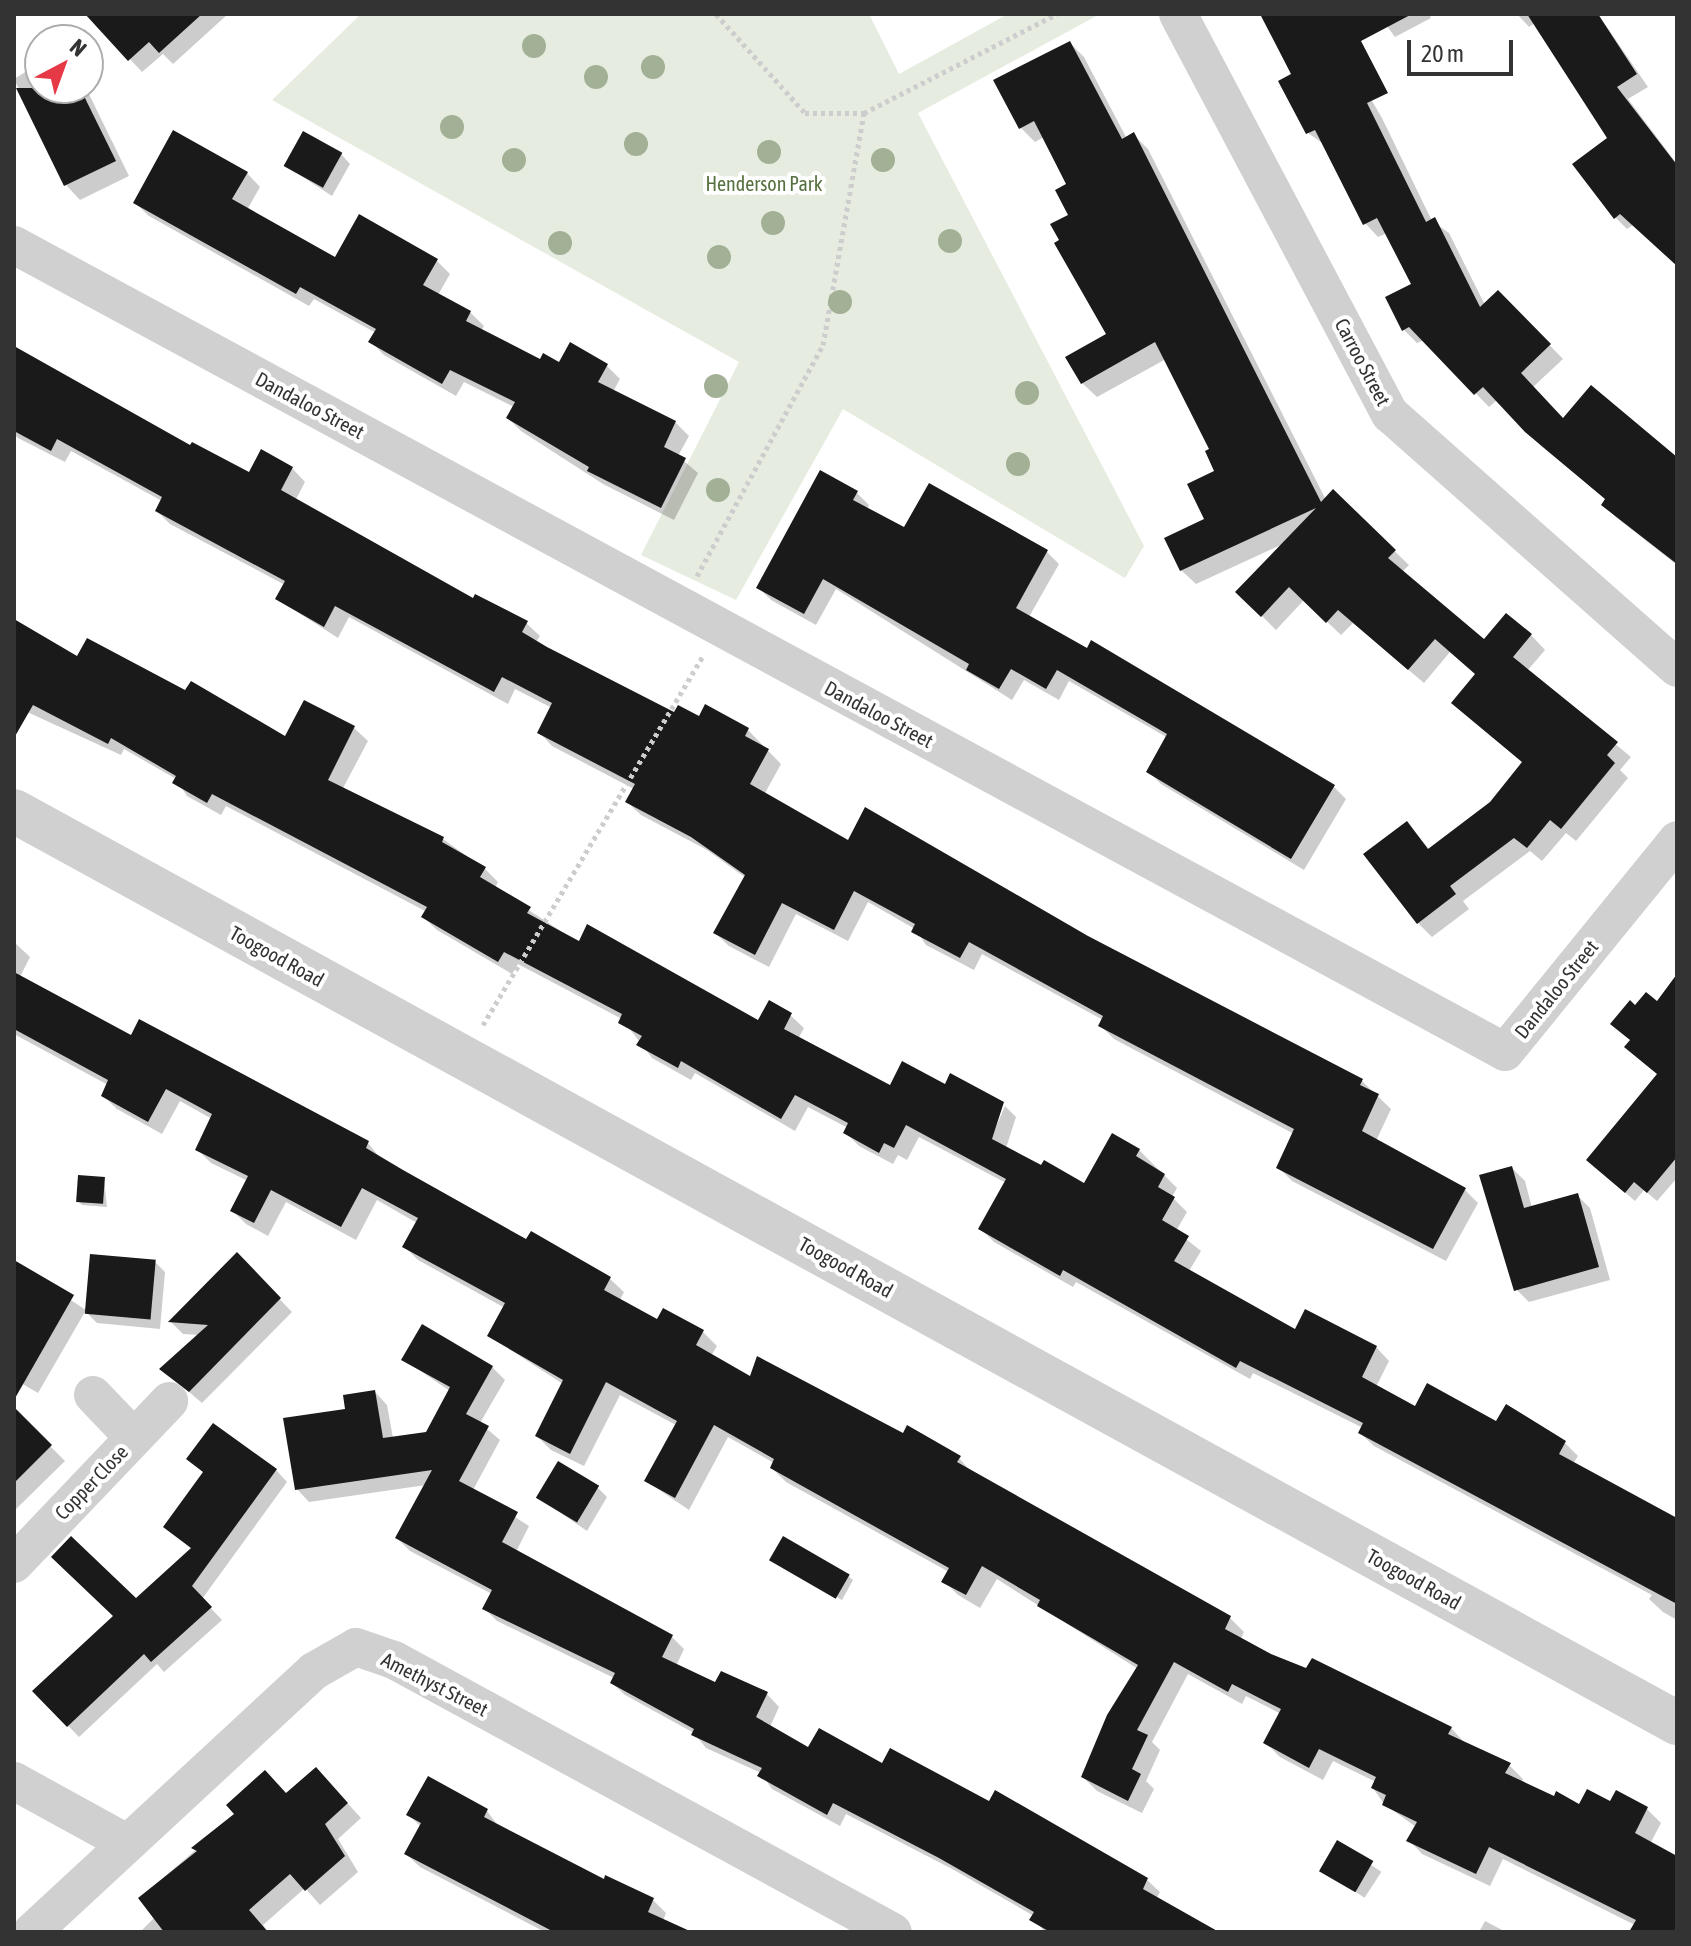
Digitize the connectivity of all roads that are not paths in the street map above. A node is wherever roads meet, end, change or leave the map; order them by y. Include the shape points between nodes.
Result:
1 (1178, 14) edge
2 (14, 245) edge
3 (1677, 668) edge
4 (14, 811) edge
5 (1677, 840) edge
6 (93, 1395) dead end
7 (169, 1401) dead end
8 (134, 1438) junction
9 (14, 1564) edge
10 (1677, 1723) edge
11 (14, 1781) edge
12 (127, 1843) junction
13 (32, 1932) edge
14 (893, 1932) edge

1 - 3 street, Carroo Street via 1390,414
2 - 5 street, Dandaloo Street via 1505,1052
4 - 10 street, Toogood Road
6 - 8 street
7 - 8 street, Copper Close
8 - 9 street, Copper Close
11 - 12 street
12 - 13 street, Amethyst Street
12 - 14 street, Amethyst Street via 314,1671 356,1647 394,1660

